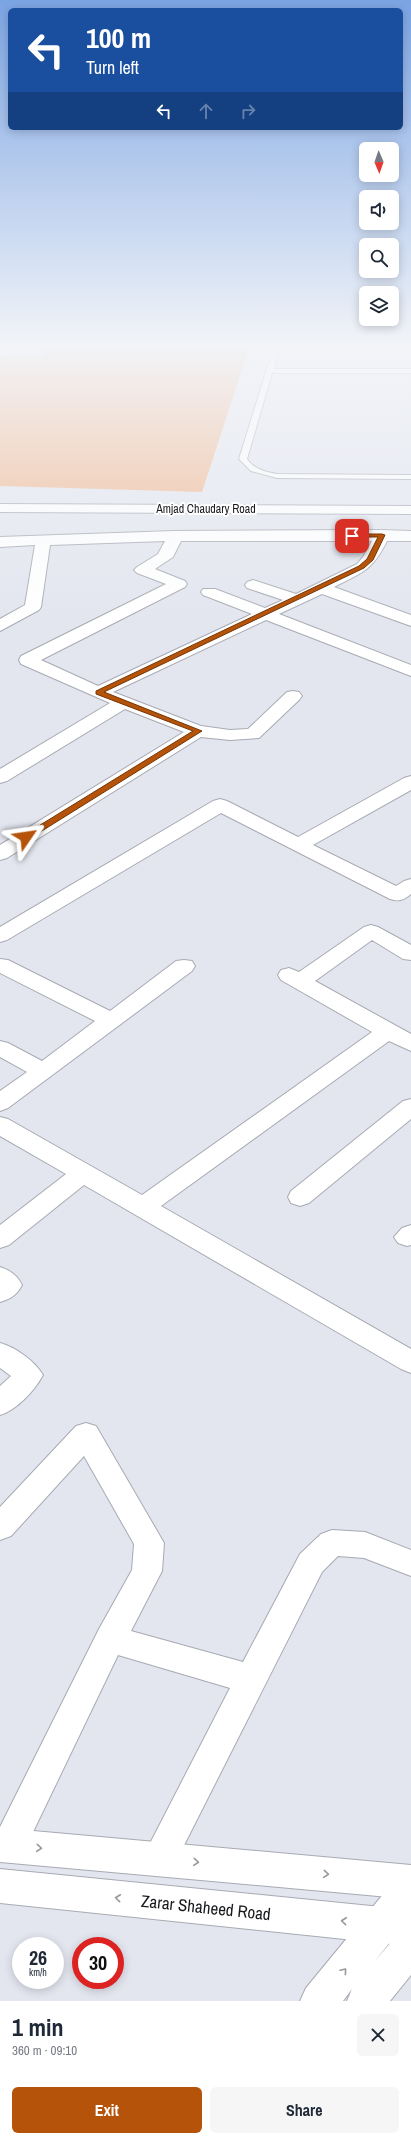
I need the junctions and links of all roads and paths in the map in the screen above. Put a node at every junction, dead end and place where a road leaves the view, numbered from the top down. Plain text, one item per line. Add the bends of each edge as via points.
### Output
1 (249, 439) edge
2 (411, 477) edge
3 (0, 498) edge
4 (411, 501) edge
5 (0, 508) edge
6 (411, 510) edge
7 (382, 535) junction
8 (174, 536) junction
9 (411, 536) edge
10 (43, 541) junction
11 (0, 542) edge
12 (253, 585) dead end
13 (321, 588) junction
14 (208, 592) dead end
15 (298, 599) junction
16 (265, 614) junction
17 (411, 621) edge
18 (0, 626) edge
19 (411, 671) edge
20 (98, 692) junction
21 (293, 696) dead end
22 (123, 702) junction
23 (198, 731) junction
24 (3, 772) edge
25 (411, 782) edge
26 (298, 845) junction
27 (0, 854) edge
28 (411, 885) edge
29 (0, 936) edge
30 (411, 954) edge
31 (0, 965) edge
32 (184, 966) dead end
33 (111, 1020) junction
34 (388, 1031) junction
35 (411, 1044) edge
36 (0, 1048) edge
37 (43, 1071) junction
38 (0, 1103) edge
39 (411, 1107) edge
40 (0, 1125) edge
41 (83, 1173) junction
42 (300, 1197) dead end
43 (143, 1207) junction
44 (0, 1239) edge
45 (0, 1277) edge
46 (0, 1292) edge
47 (0, 1353) edge
48 (411, 1362) edge
49 (0, 1404) edge
50 (0, 1527) edge
51 (411, 1563) edge
52 (110, 1639) junction
53 (251, 1679) junction
54 (5, 1845) edge
55 (159, 1859) junction
56 (411, 1882) edge
57 (0, 1886) edge
58 (411, 1887) edge
59 (397, 1927) edge
60 (411, 1947) edge
61 (319, 2001) edge
62 (366, 2001) edge

1 - 2 lane via 243,460 247,465 266,474
3 - 4 street, Amjad Chaudary Road
5 - 6 street, Amjad Chaudary Road
7 - 8 street
7 - 9 street
7 - 13 street via 370,560 362,567
8 - 10 street
8 - 20 street via 171,551 142,570 180,584 27,660
10 - 11 street
10 - 18 street via 33,607
12 - 15 street
13 - 15 street
13 - 17 street
14 - 16 street
15 - 16 street
16 - 19 street
16 - 20 street
20 - 22 street
21 - 23 street via 253,734 230,735
22 - 23 street
22 - 24 street
23 - 27 street
25 - 26 street
26 - 28 street via 397,895
26 - 29 street via 220,805
30 - 34 street via 371,930 295,978
31 - 33 street
32 - 33 street
33 - 37 street
34 - 35 street
34 - 43 street
36 - 37 street
37 - 38 street
39 - 42 street
40 - 41 street
41 - 43 street
41 - 44 street
43 - 48 street
45 - 46 street via 9,1285
47 - 49 street via 29,1375
50 - 52 street via 86,1434 149,1543 148,1572
51 - 53 street via 365,1545 332,1543 311,1563
52 - 53 street
52 - 54 street
53 - 55 street
54 -> 55 street
55 -> 56 street
59 -> 57 street, Zarar Shaheed Road
58 - 59 street
61 -> 59 street
60 - 62 street

